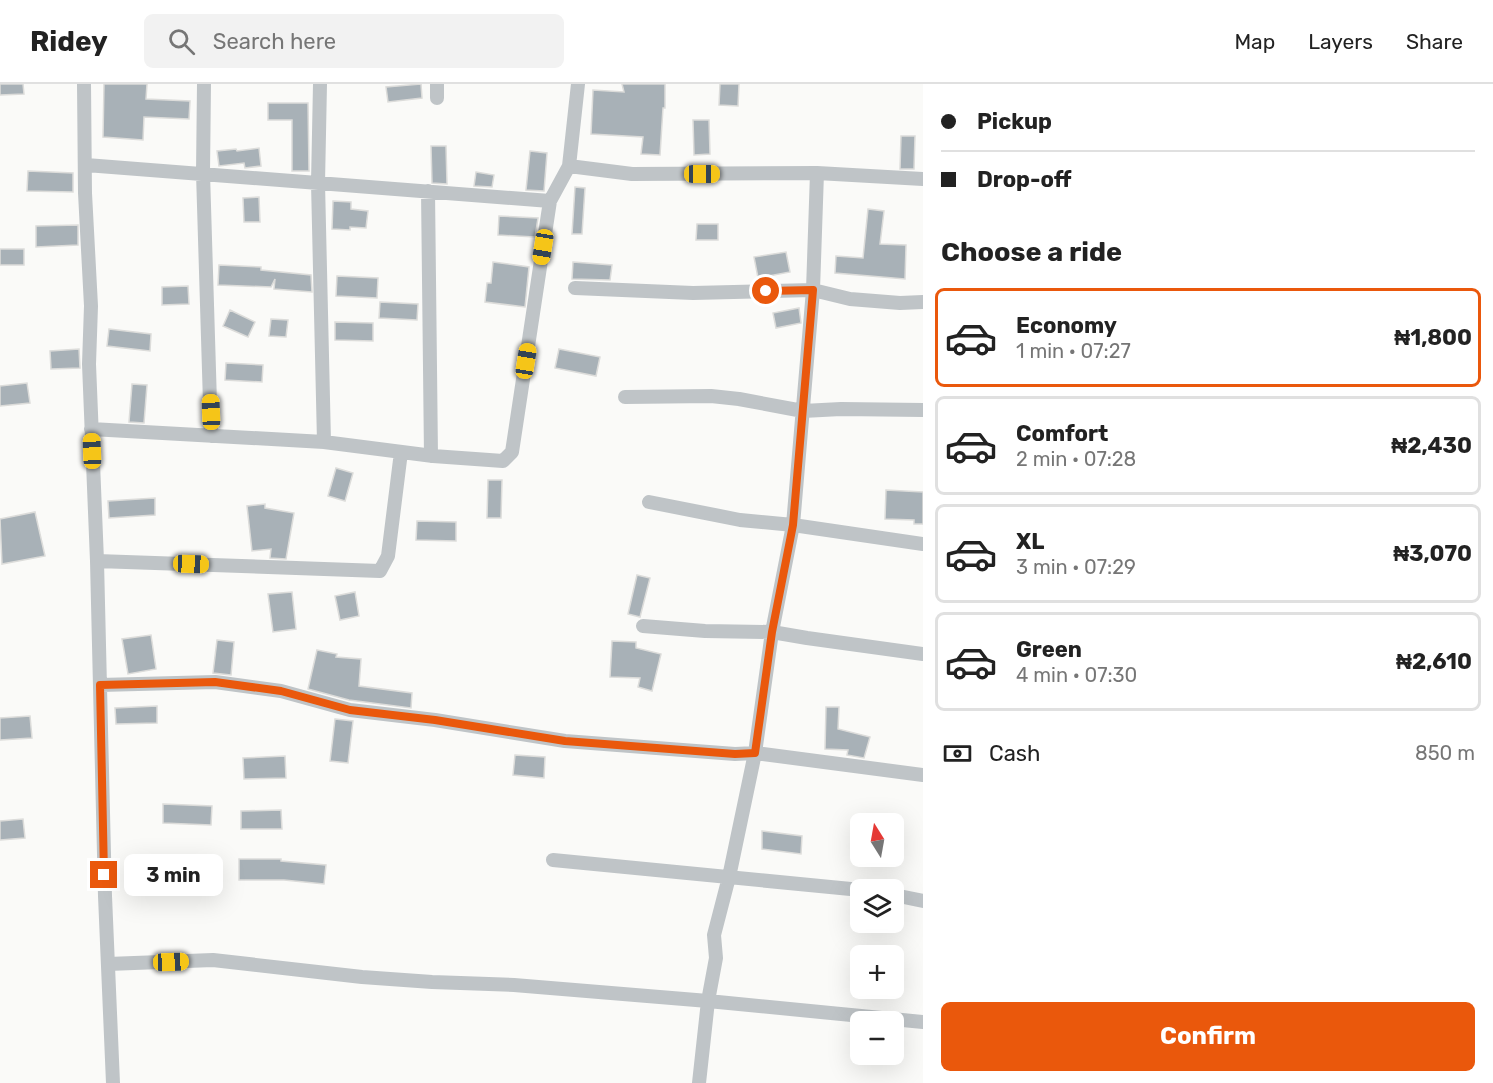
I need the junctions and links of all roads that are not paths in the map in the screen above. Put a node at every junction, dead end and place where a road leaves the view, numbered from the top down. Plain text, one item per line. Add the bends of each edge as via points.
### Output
1 (84, 84) edge
2 (204, 84) edge
3 (320, 84) edge
4 (578, 84) edge
5 (86, 165) junction
6 (569, 166) junction
7 (203, 173) junction
8 (817, 173) junction
9 (923, 179) edge
10 (318, 183) junction
11 (428, 191) junction
12 (550, 201) junction
13 (575, 288) dead end
14 (813, 290) junction
15 (923, 302) edge
16 (625, 397) dead end
17 (923, 410) edge
18 (803, 411) junction
19 (91, 429) junction
20 (212, 436) junction
21 (324, 442) junction
22 (401, 452) junction
23 (431, 456) junction
24 (649, 502) dead end
25 (793, 525) junction
26 (923, 544) edge
27 (97, 561) junction
28 (643, 626) dead end
29 (772, 632) junction
30 (923, 654) edge
31 (100, 685) junction
32 (755, 753) junction
33 (923, 775) edge
34 (553, 860) dead end
35 (729, 877) junction
36 (850, 889) edge
37 (904, 897) edge
38 (923, 901) edge
39 (108, 964) junction
40 (708, 1000) junction
41 (923, 1023) edge
42 (113, 1083) edge
43 (699, 1083) edge

1 - 5 street
2 - 7 street
3 - 10 street
4 - 6 street
5 - 7 street
5 - 19 street via 92,306 88,364
6 - 8 street via 632,174
6 - 12 street
7 - 10 street
7 - 20 street
8 - 9 street
8 - 14 street
10 - 11 street
10 - 21 street
11 - 12 street
11 - 23 street
12 - 23 street via 512,452 502,461
13 - 14 street via 693,292
14 - 15 street via 850,299
14 - 18 street
16 - 18 street via 711,396
17 - 18 street
18 - 25 street
19 - 20 street
19 - 27 street
20 - 21 street
21 - 22 street
22 - 23 street
22 - 27 street via 388,556 380,571
24 - 25 street via 740,520
25 - 26 street
25 - 29 street
27 - 31 street
28 - 29 street
29 - 30 street
29 - 32 street
31 - 32 street via 215,682 281,691 350,710 565,741
31 - 39 street
32 - 33 street
32 - 35 street
34 - 35 street
35 - 36 street
35 - 40 street via 714,935 716,958
37 - 38 street
39 - 40 street via 213,960 374,978
39 - 42 street
40 - 41 street
40 - 43 street

